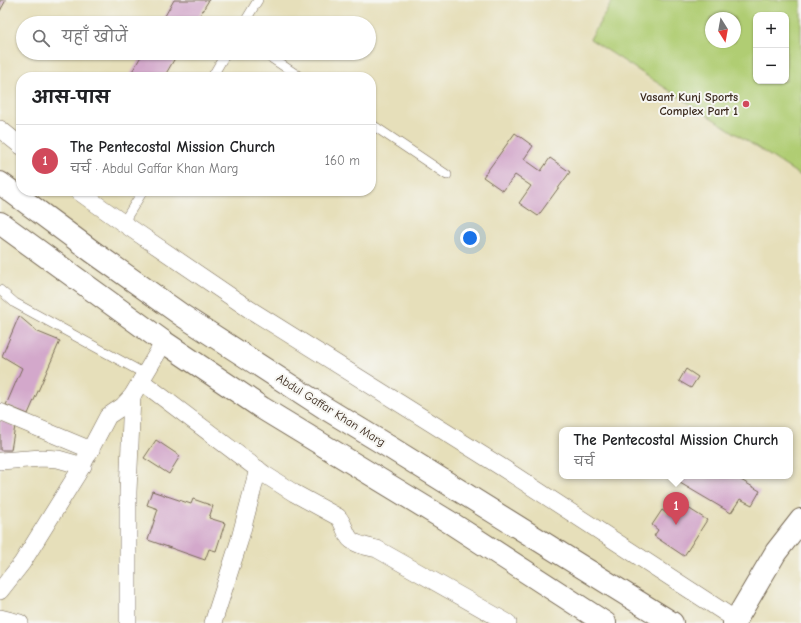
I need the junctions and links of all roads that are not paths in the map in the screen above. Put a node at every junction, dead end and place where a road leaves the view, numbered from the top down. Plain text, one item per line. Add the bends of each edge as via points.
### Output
1 (258, 0) edge
2 (248, 16) edge
3 (222, 60) edge
4 (274, 60) edge
5 (215, 72) edge
6 (292, 72) edge
7 (376, 127) edge
8 (0, 129) edge
9 (16, 142) edge
10 (447, 175) dead end
11 (0, 183) edge
12 (16, 195) edge
13 (18, 196) edge
14 (85, 196) edge
15 (140, 196) edge
16 (0, 223) edge
17 (123, 223) junction
18 (0, 290) edge
19 (164, 342) junction
20 (143, 378) junction
21 (132, 396) junction
22 (0, 412) edge
23 (91, 450) junction
24 (0, 461) edge
25 (82, 466) junction
26 (258, 469) junction
27 (801, 520) edge
28 (0, 591) edge
29 (0, 618) edge
30 (597, 621) edge
31 (735, 622) edge
32 (20, 623) edge
33 (128, 623) edge
34 (213, 623) edge
35 (508, 623) edge
36 (672, 623) edge

1 - 2 lane
3 - 5 lane
4 - 6 lane
7 - 10 lane
8 - 9 street
11 - 12 main road, Abdul Gaffar Khan Marg
13 - 36 main road, Abdul Gaffar Khan Marg via 183,316 325,408
14 - 17 street
15 - 17 lane
16 - 19 main road
17 - 31 street via 250,309 502,468
18 - 20 lane via 15,303
19 - 20 street
19 - 30 main road via 262,408 451,523
20 - 21 street
20 - 26 street
21 - 23 street via 123,406 111,412
21 - 33 street via 128,506
22 - 23 street
23 - 25 street
24 - 25 street via 42,458 58,459
25 - 28 street via 22,563
26 - 34 street via 239,542
26 - 35 street via 294,493 338,517 350,539 356,543 377,549
27 - 31 main road via 776,552
29 - 32 street

